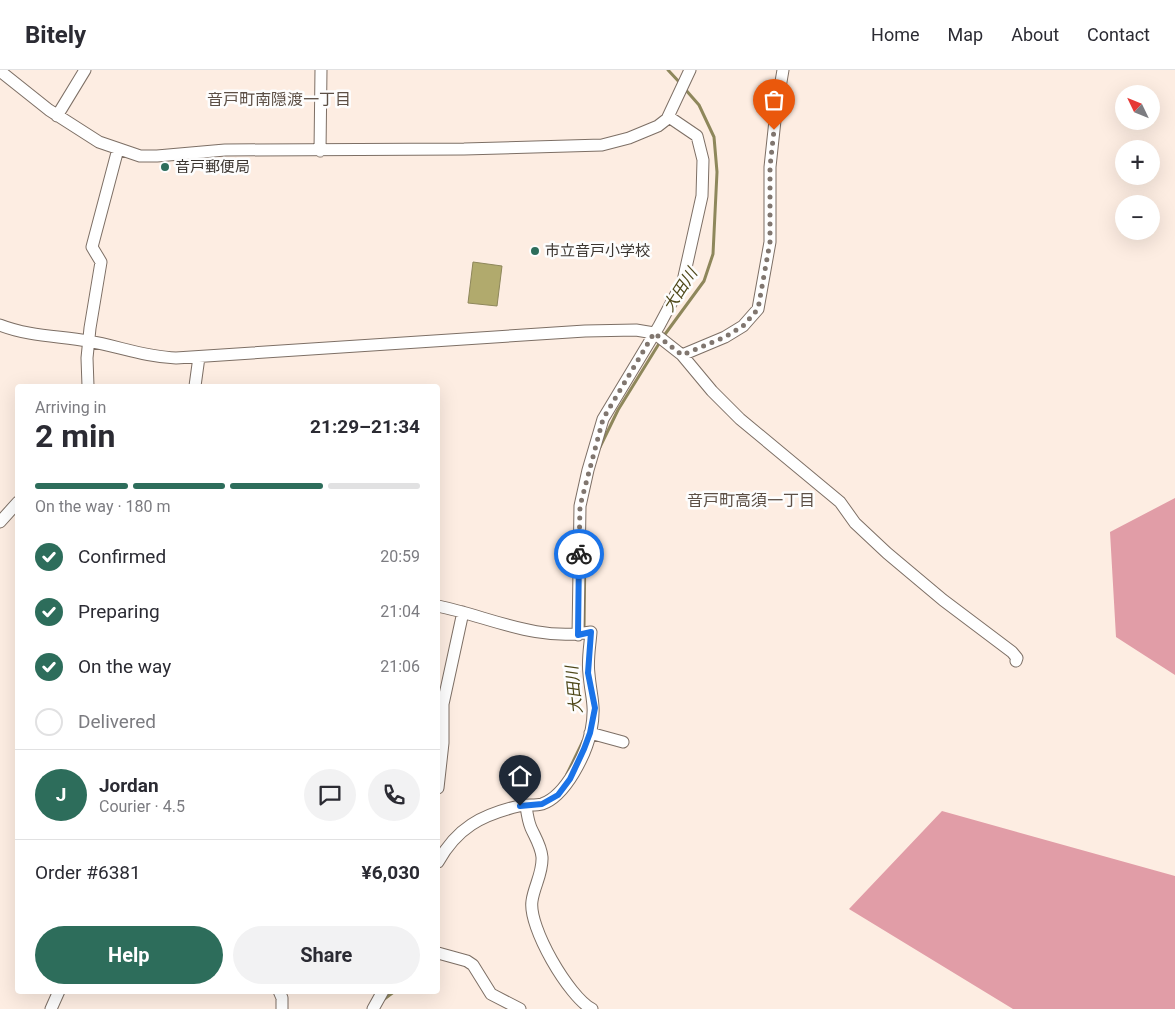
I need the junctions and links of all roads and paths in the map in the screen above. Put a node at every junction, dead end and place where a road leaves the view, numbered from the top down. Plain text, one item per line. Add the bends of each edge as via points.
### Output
1 (85, 70) edge
2 (321, 70) edge
3 (690, 70) edge
4 (783, 70) edge
5 (0, 71) edge
6 (57, 116) junction
7 (669, 117) junction
8 (118, 149) junction
9 (320, 151) junction
10 (0, 325) edge
11 (654, 333) junction
12 (90, 341) junction
13 (682, 355) junction
14 (199, 357) junction
15 (88, 384) edge
16 (195, 384) edge
17 (15, 505) edge
18 (0, 522) edge
19 (440, 606) edge
20 (463, 612) junction
21 (578, 635) junction
22 (1016, 661) dead end
23 (590, 733) junction
24 (623, 742) dead end
25 (440, 770) edge
26 (526, 806) junction
27 (440, 859) edge
28 (440, 954) edge
29 (58, 994) edge
30 (281, 994) edge
31 (381, 994) edge
32 (51, 1009) edge
33 (282, 1009) edge
34 (373, 1009) edge
35 (520, 1009) edge
36 (592, 1009) edge

1 - 6 street
2 - 9 street
3 - 7 street
4 - 13 street via 770,167 770,242 758,309 743,326 725,337
5 - 6 street
6 - 8 street via 99,142
7 - 9 street via 658,126 602,145
7 - 11 street via 697,136 704,178 683,281
8 - 9 street via 140,156 225,150
8 - 12 street via 92,247 101,262
10 - 12 street via 16,331
11 - 13 street
11 - 14 street via 585,331
11 - 21 street via 603,419 588,470 580,506
12 - 14 street via 156,357
12 - 15 street
13 - 22 street via 740,419 840,502 855,523 943,600 1012,652
14 - 16 street
17 - 18 street
19 - 20 street
20 - 21 street via 536,632
20 - 25 street via 443,704
21 - 23 street via 591,632 588,673 595,708
23 - 24 street
23 - 26 street via 570,779 558,795 542,804
26 - 27 street via 491,815 464,829 454,837
26 - 36 street via 542,856 540,878 532,901 540,936 561,978 578,999
28 - 35 street via 473,965 491,994
29 - 32 street
30 - 33 street
31 - 34 street

